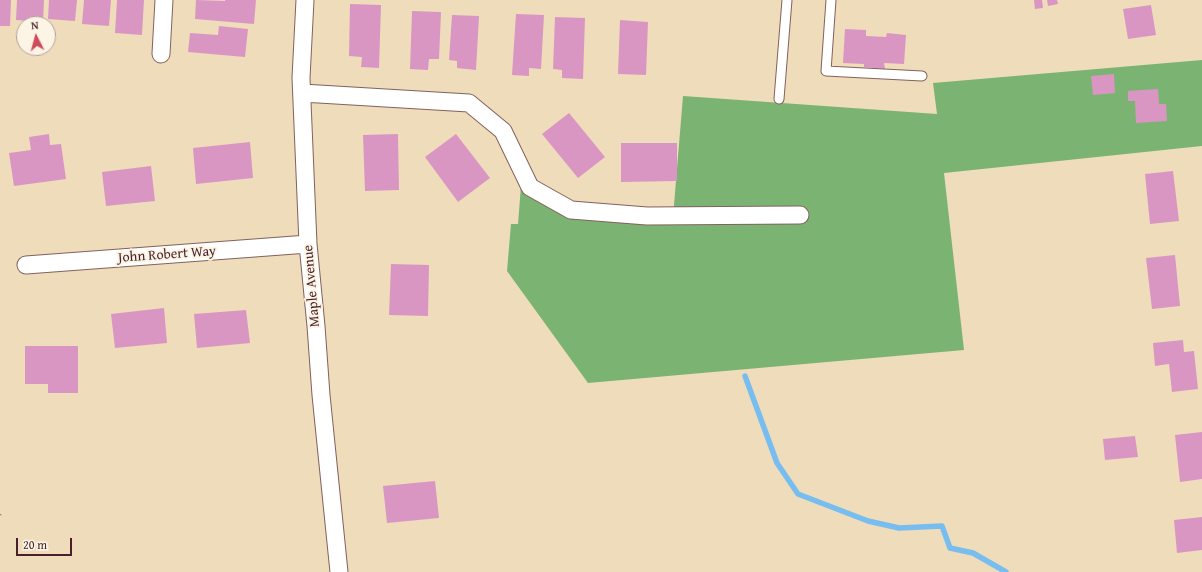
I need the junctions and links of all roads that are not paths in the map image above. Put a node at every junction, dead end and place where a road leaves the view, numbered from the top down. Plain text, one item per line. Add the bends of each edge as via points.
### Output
1 (164, 0) edge
2 (305, 0) edge
3 (787, 0) edge
4 (831, 0) edge
5 (160, 54) dead end
6 (922, 76) dead end
7 (302, 93) junction
8 (779, 99) dead end
9 (800, 215) dead end
10 (308, 244) junction
11 (26, 266) dead end
12 (339, 572) edge

1 - 5 street
2 - 7 street, Maple Avenue
3 - 8 lane
4 - 6 lane via 826,71
7 - 9 street via 469,103 503,131 530,187 571,210 647,216
7 - 10 street, Maple Avenue
10 - 11 street, John Robert Way
10 - 12 street, Maple Avenue

